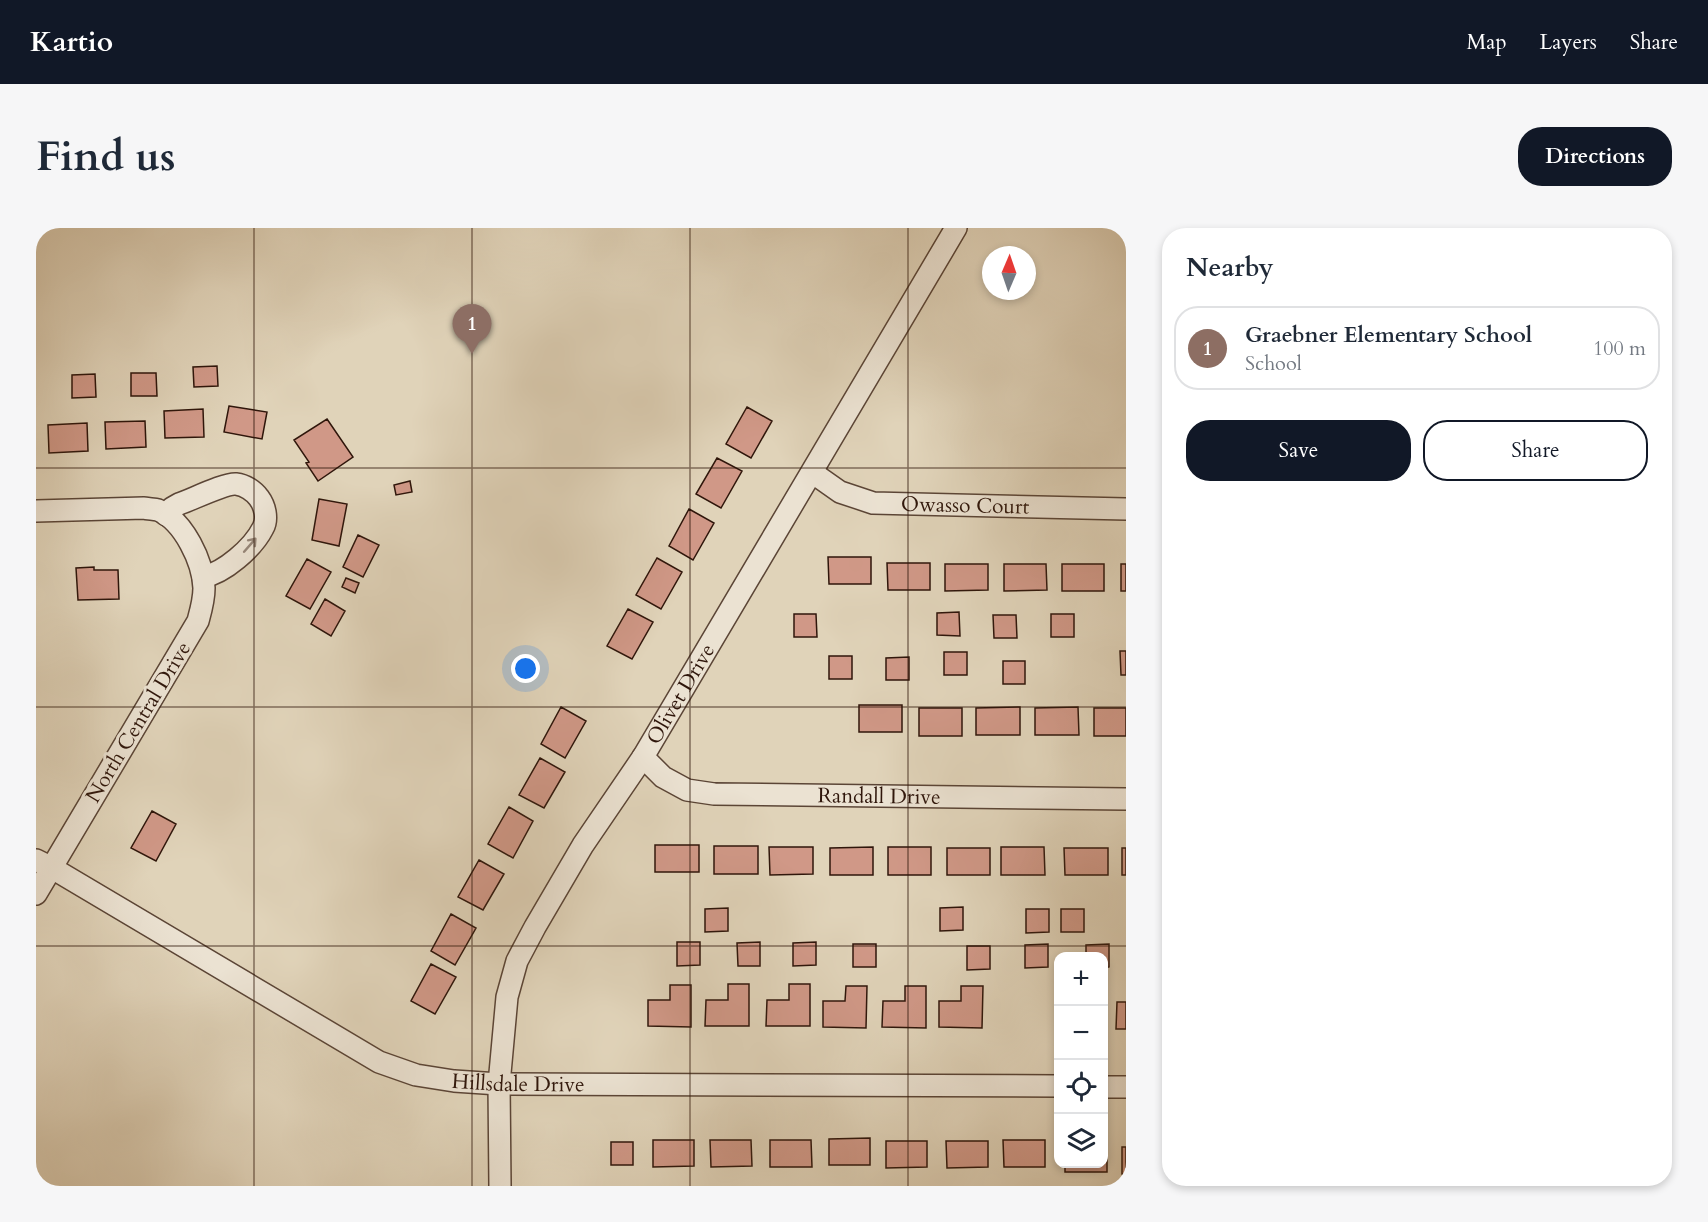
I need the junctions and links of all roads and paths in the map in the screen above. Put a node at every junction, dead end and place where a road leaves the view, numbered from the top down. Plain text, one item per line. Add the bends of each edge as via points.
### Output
1 (956, 228) edge
2 (813, 473) junction
3 (1126, 509) edge
4 (36, 511) edge
5 (166, 515) junction
6 (203, 577) junction
7 (643, 758) junction
8 (1126, 799) edge
9 (44, 864) edge
10 (36, 894) edge
11 (499, 1084) junction
12 (1054, 1086) edge
13 (1108, 1086) edge
14 (1126, 1087) edge
15 (500, 1186) edge

1 - 2 street, Olivet Drive
2 - 3 street, Owasso Court via 840,492 873,503
2 - 7 street, Olivet Drive
4 - 5 street via 144,508
5 - 6 street, North Central Drive via 189,542
6 -> 5 street via 220,572 253,542 266,516 262,503 246,487 226,485 179,504
6 - 9 street, North Central Drive via 198,621
7 - 8 street, Randall Drive via 663,777 687,790 714,794
7 - 11 street, Olivet Drive via 583,845 517,961 507,997
9 - 10 street, North Central Drive
9 - 11 street, Hillsdale Drive via 378,1062 416,1075
11 - 12 street, Hillsdale Drive
11 - 15 street, Olivet Drive
13 - 14 street

